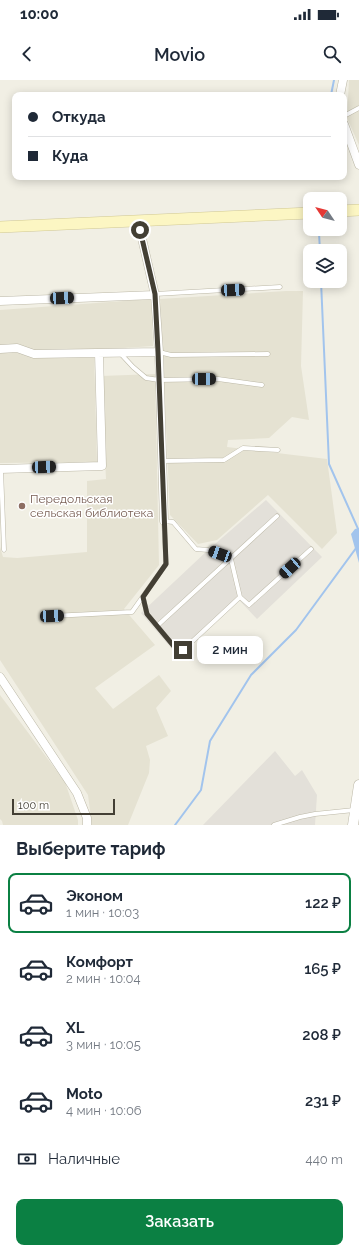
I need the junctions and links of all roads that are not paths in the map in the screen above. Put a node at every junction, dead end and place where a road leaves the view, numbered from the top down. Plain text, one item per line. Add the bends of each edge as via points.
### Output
1 (343, 80) edge
2 (341, 92) edge
3 (359, 108) edge
4 (347, 114) edge
5 (347, 132) edge
6 (359, 165) edge
7 (359, 210) edge
8 (347, 211) edge
9 (303, 213) edge
10 (138, 221) junction
11 (0, 227) edge
12 (280, 287) dead end
13 (155, 294) junction
14 (0, 301) edge
15 (0, 349) edge
16 (120, 352) junction
17 (158, 352) junction
18 (98, 353) junction
19 (268, 354) dead end
20 (159, 380) junction
21 (262, 385) dead end
22 (278, 450) dead end
23 (162, 461) junction
24 (1, 469) edge
25 (277, 516) dead end
26 (164, 521) junction
27 (311, 549) dead end
28 (4, 550) dead end
29 (231, 559) junction
30 (143, 597) junction
31 (240, 597) junction
32 (52, 616) dead end
33 (157, 626) junction
34 (0, 677) edge
35 (359, 785) edge
36 (355, 810) junction
37 (87, 825) edge
38 (274, 825) edge
39 (353, 825) edge

1 - 2 street
3 - 4 lane
5 - 6 street
7 - 8 main road
9 - 10 main road
10 - 11 main road
10 - 13 street
12 - 13 lane
13 - 14 street
13 - 17 street
15 - 18 street via 17,348 34,354
16 - 17 street
16 - 18 street
16 - 20 lane via 146,378
17 - 19 lane via 171,355
17 - 20 street
18 - 24 street via 102,466
20 - 21 lane via 218,379
20 - 23 street
22 - 23 lane via 243,448 224,460
23 - 26 street
24 - 28 lane
25 - 29 lane
26 - 29 lane via 173,522 196,549 208,550
26 - 30 lane via 166,564
27 - 31 lane via 249,605
29 - 31 lane
29 - 33 lane
30 - 32 lane via 132,612
30 - 33 lane via 147,614
31 - 33 lane via 183,650 177,650
34 - 37 street via 77,793 87,818
35 - 36 street
36 - 38 lane via 307,816
36 - 39 street

